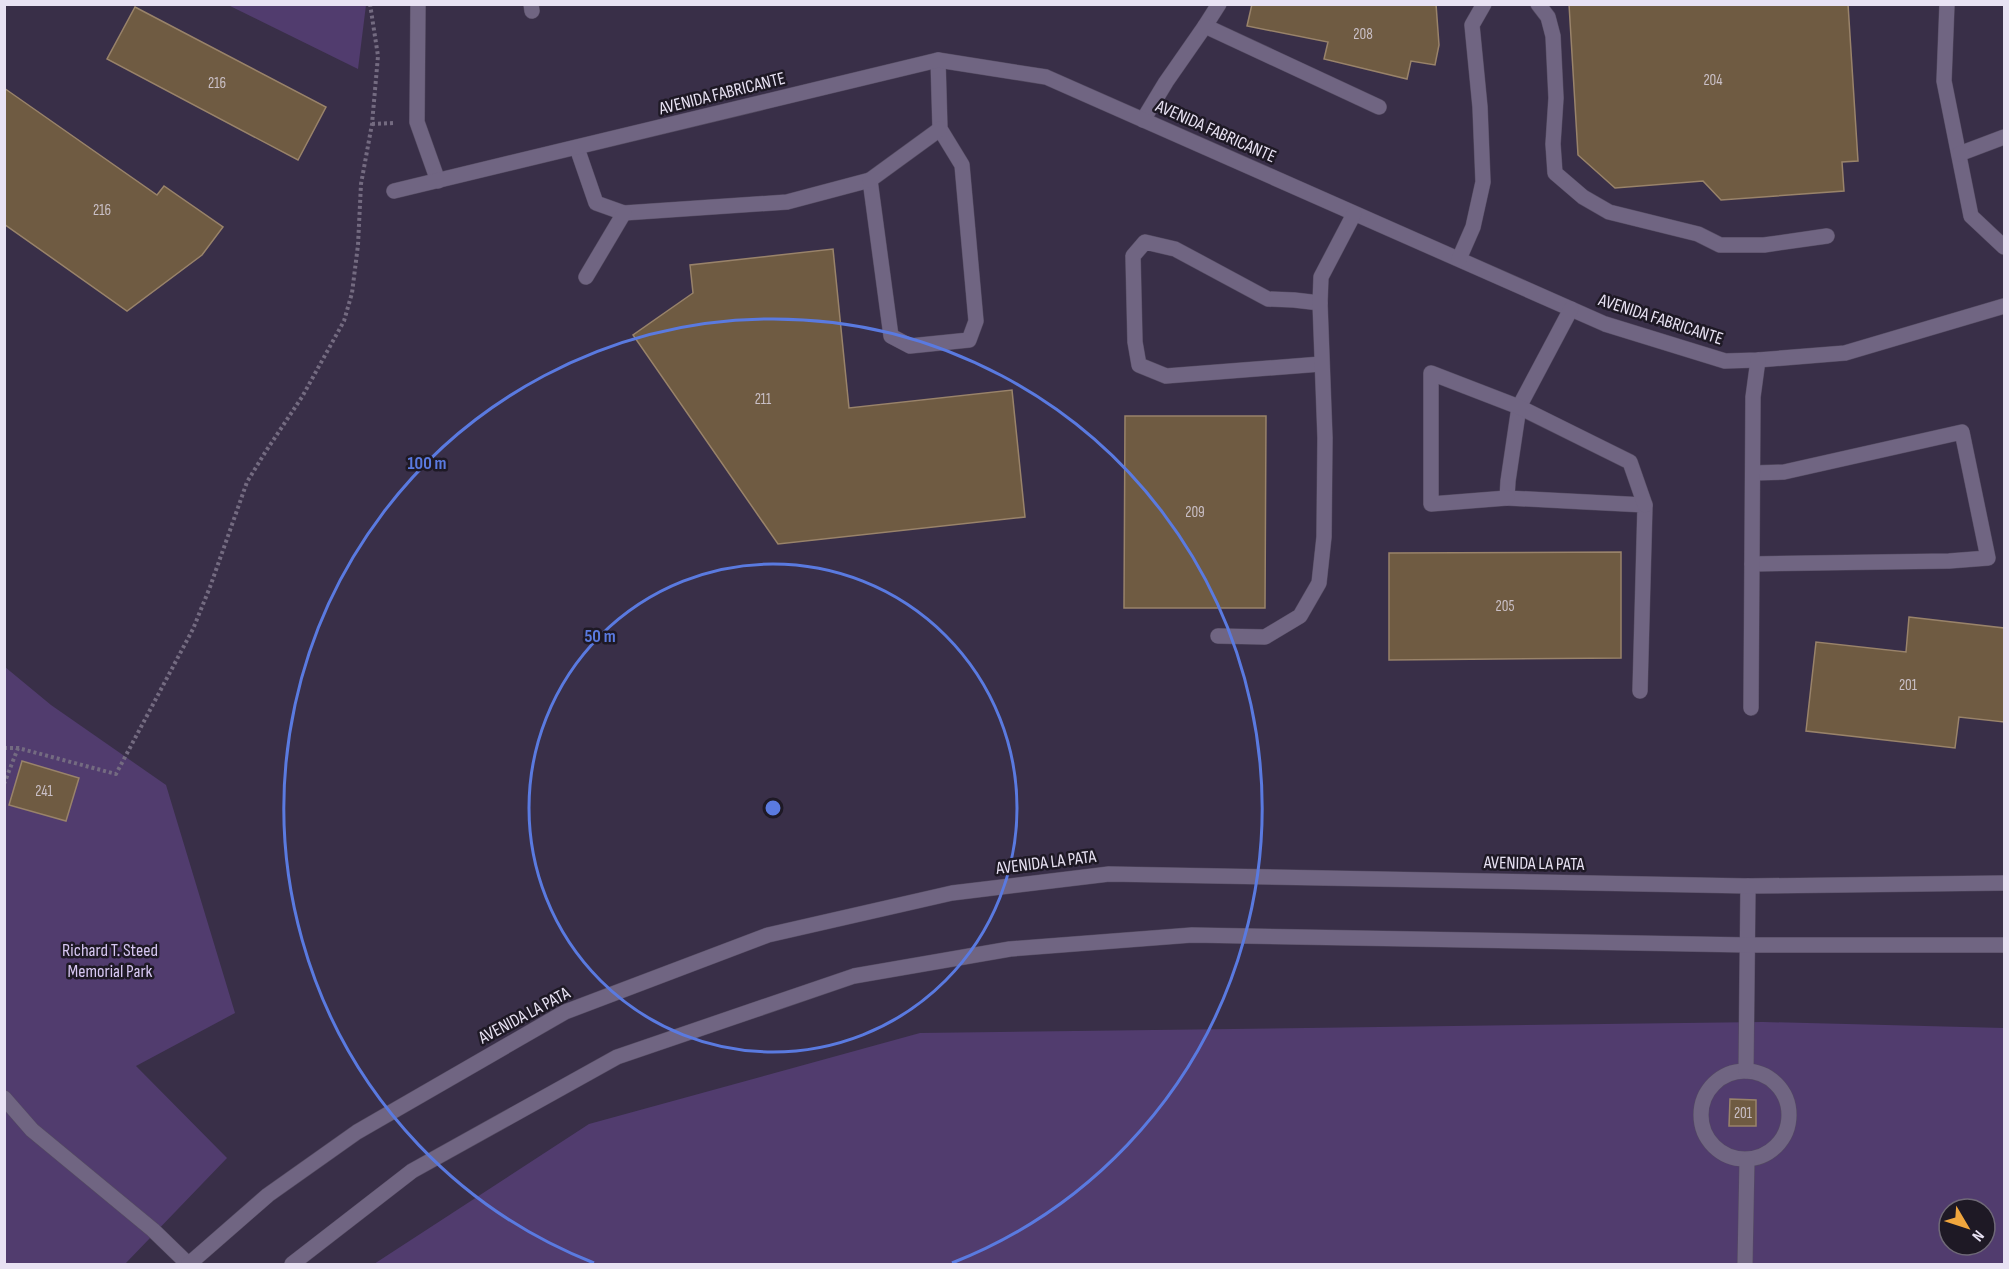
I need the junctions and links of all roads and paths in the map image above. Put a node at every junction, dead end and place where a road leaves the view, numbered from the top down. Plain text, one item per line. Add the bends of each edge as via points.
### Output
1 (370, 4) edge
2 (418, 4) edge
3 (1219, 4) edge
4 (1484, 4) edge
5 (1539, 4) edge
6 (1947, 4) edge
7 (1205, 26) junction
8 (939, 60) junction
9 (1378, 107) dead end
10 (1143, 120) junction
11 (940, 129) junction
12 (2004, 137) edge
13 (577, 148) junction
14 (1959, 154) junction
15 (438, 180) junction
16 (870, 180) junction
17 (394, 191) dead end
18 (624, 213) junction
19 (1354, 214) junction
20 (1827, 236) dead end
21 (2004, 247) edge
22 (1459, 259) junction
23 (586, 277) dead end
24 (1320, 303) junction
25 (2004, 306) edge
26 (1571, 309) junction
27 (1758, 360) junction
28 (1321, 364) junction
29 (1519, 407) junction
30 (1753, 473) junction
31 (1507, 498) junction
32 (1644, 505) junction
33 (1752, 564) junction
34 (1218, 636) dead end
35 (1640, 691) dead end
36 (1751, 708) dead end
37 (4, 748) edge
38 (18, 748) junction
39 (4, 784) edge
40 (2004, 883) edge
41 (1748, 886) junction
42 (1748, 945) junction
43 (2004, 945) edge
44 (1746, 1071) junction
45 (4, 1098) edge
46 (1747, 1160) junction
47 (189, 1264) edge
48 (292, 1264) edge
49 (1745, 1264) edge

1 - 38 path via 378,56 352,293 344,321 302,397 247,482 193,629 116,774
2 - 15 main road via 417,122
3 - 7 main road
4 - 22 main road via 1472,25 1483,182 1473,227
5 - 20 main road via 1548,17 1553,36 1555,173 1583,197 1609,212 1698,234 1720,245 1764,245
6 - 14 main road via 1944,81
7 - 9 main road
7 - 10 main road
8 - 10 main road, AVENIDA FABRICANTE via 1046,77
8 - 11 main road
8 - 13 main road, AVENIDA FABRICANTE
10 - 19 main road, AVENIDA FABRICANTE
11 - 16 main road
11 - 16 main road via 962,165 976,321 969,340 910,346 891,336
12 - 14 main road
13 - 15 main road, AVENIDA FABRICANTE
13 - 18 main road via 596,203
14 - 21 main road via 1971,216
15 - 17 main road, AVENIDA FABRICANTE
16 - 18 main road via 787,202
18 - 23 main road
19 - 22 main road, AVENIDA FABRICANTE
19 - 24 main road via 1321,277
22 - 26 main road, AVENIDA FABRICANTE
24 - 28 main road
24 - 28 main road via 1268,299 1175,249 1145,242 1133,256 1134,342 1139,365 1166,376
25 - 27 main road, AVENIDA FABRICANTE via 1845,353
26 - 27 main road, AVENIDA FABRICANTE via 1605,324 1725,361
26 - 29 main road
27 - 30 main road via 1753,397
28 - 34 main road via 1325,438 1324,537 1319,583 1300,616 1265,637
29 - 31 main road
29 - 31 main road via 1431,373 1431,504
29 - 32 main road via 1630,462
30 - 33 main road
30 - 33 main road via 1784,472 1962,432 1988,558
31 - 32 main road
32 - 35 main road
33 - 36 main road
37 - 38 path
38 - 39 path
40 - 41 main road, AVENIDA LA PATA
41 - 42 main road
41 - 47 main road, AVENIDA LA PATA via 1109,874 952,893 768,935 565,1012 357,1132 268,1195
42 - 43 main road
42 - 44 main road
42 - 48 main road via 1192,935 1010,949 854,976 617,1057 412,1171
44 - 46 main road via 1756,1071 1779,1086 1790,1112 1783,1139 1761,1157
44 - 46 main road via 1727,1074 1714,1083 1701,1110 1708,1140 1732,1158
45 - 47 main road via 32,1130
46 - 49 main road

